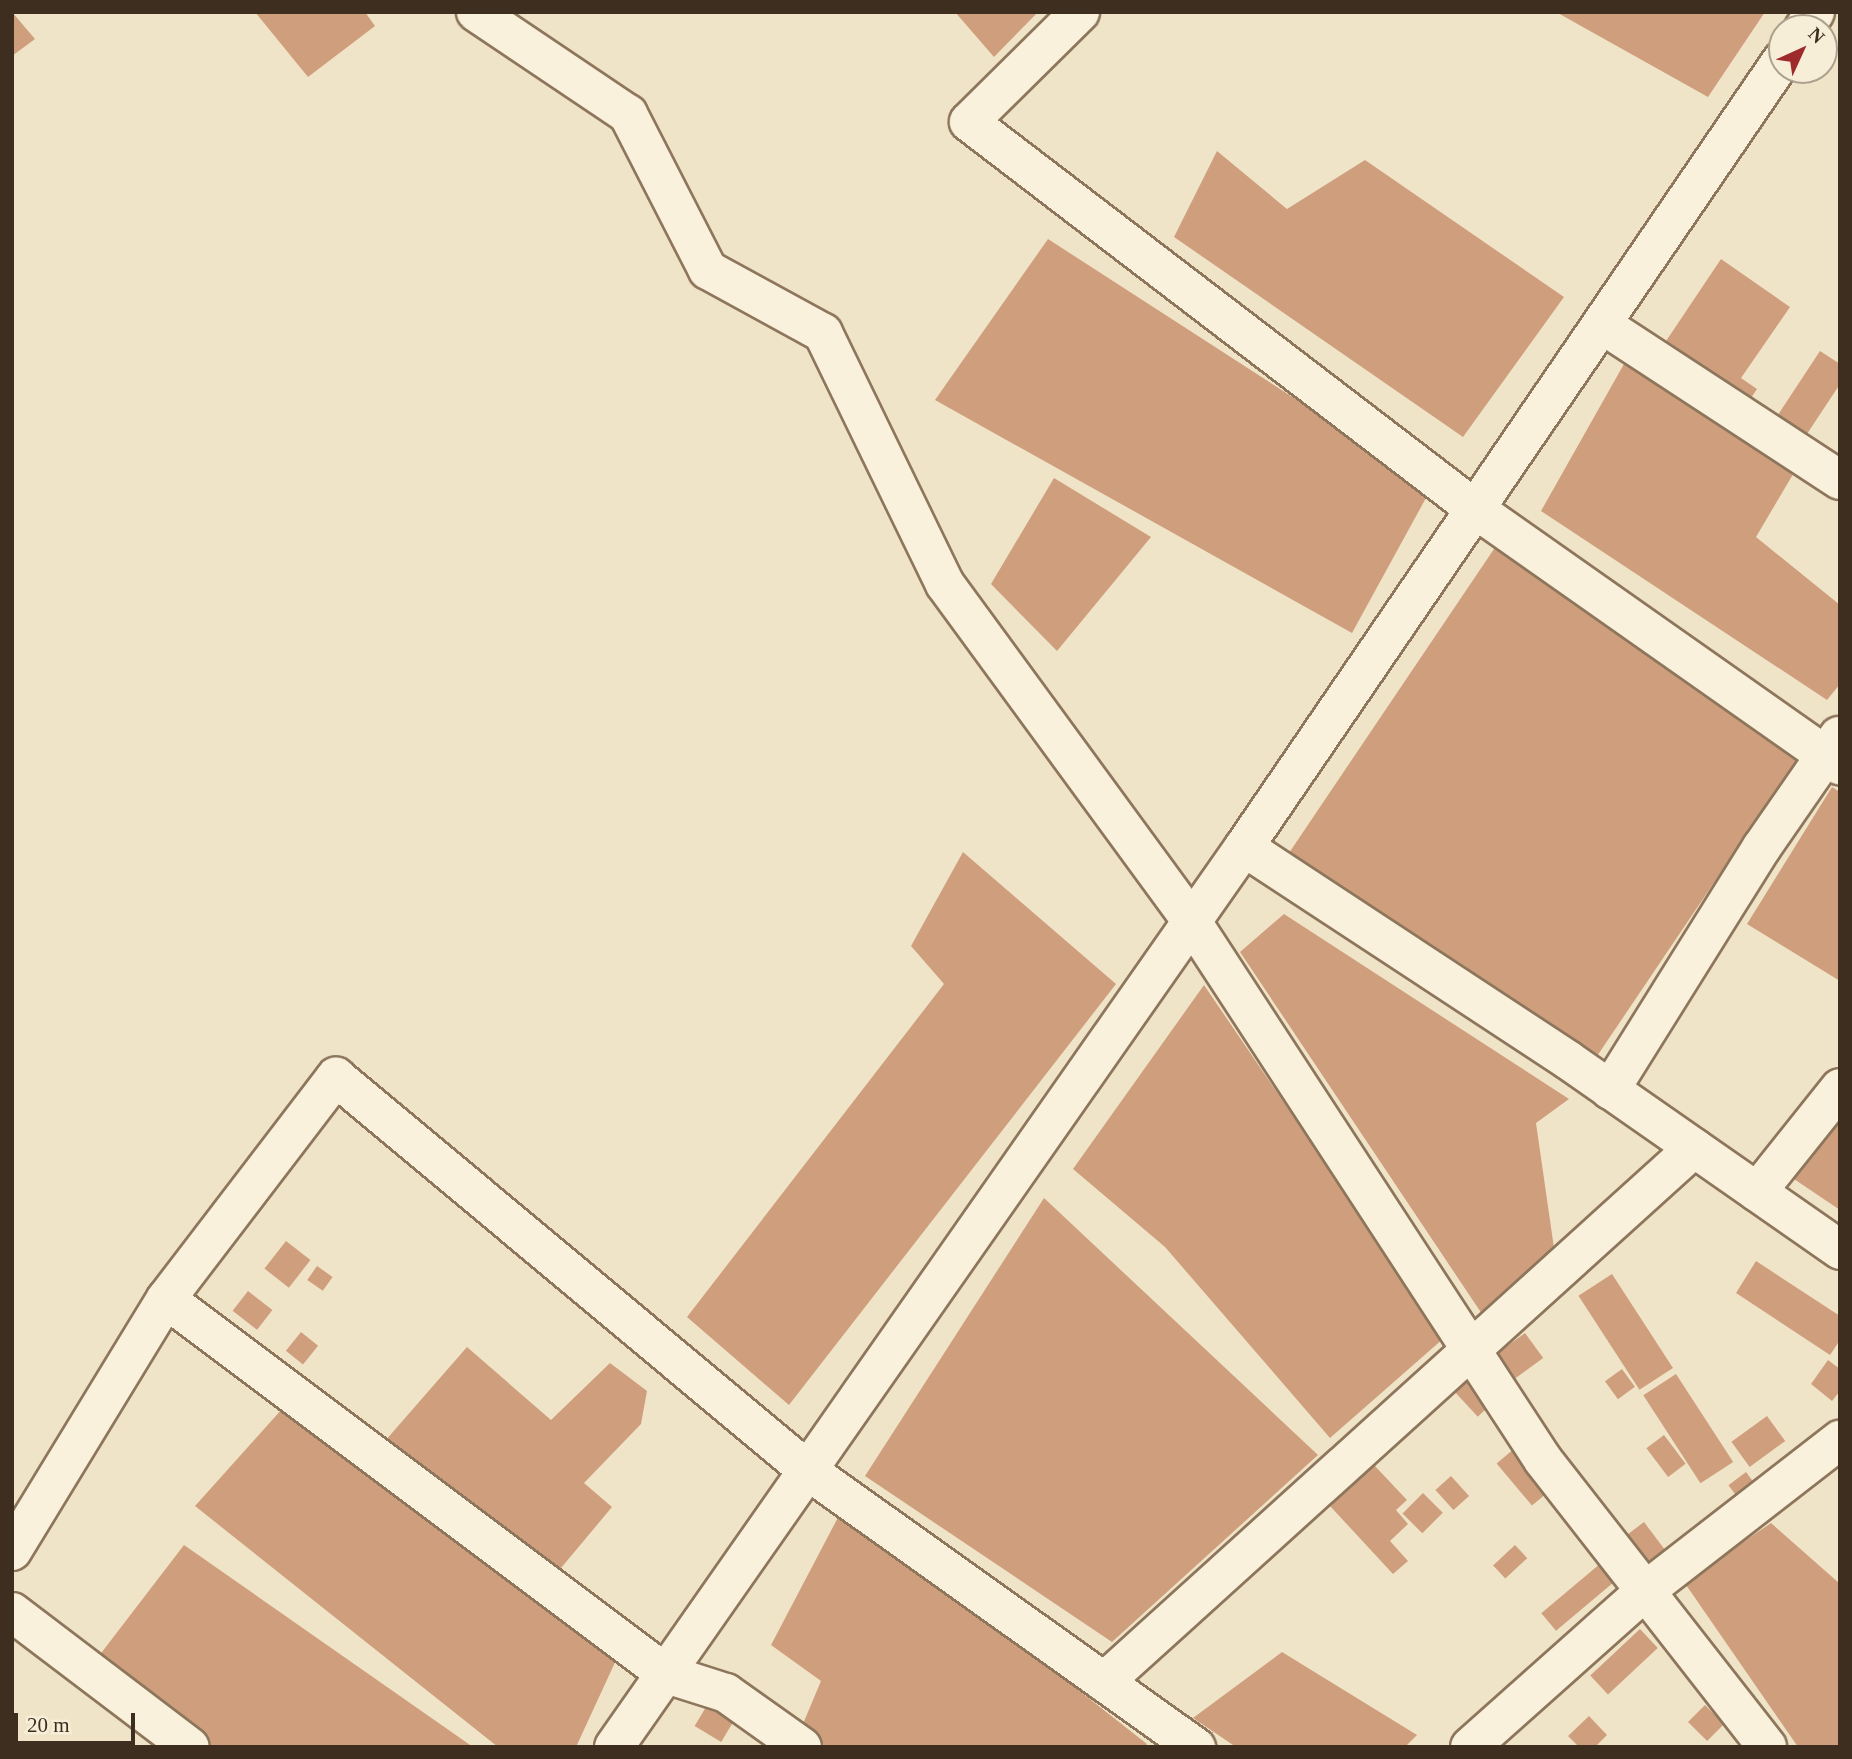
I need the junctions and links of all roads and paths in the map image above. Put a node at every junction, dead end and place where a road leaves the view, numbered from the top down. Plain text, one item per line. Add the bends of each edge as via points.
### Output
1 (476, 12) edge
2 (1080, 12) edge
3 (1768, 81) edge
4 (1603, 325) junction
5 (1840, 480) edge
6 (1475, 509) junction
7 (1835, 752) edge
8 (1244, 847) junction
9 (1192, 922) junction
10 (1840, 1088) edge
11 (1610, 1090) junction
12 (1694, 1148) junction
13 (1757, 1192) junction
14 (1840, 1250) edge
15 (166, 1299) junction
16 (1471, 1350) junction
17 (1840, 1440) edge
18 (807, 1471) junction
19 (12, 1551) edge
20 (1645, 1591) junction
21 (12, 1612) edge
22 (666, 1674) junction
23 (1104, 1682) junction
24 (190, 1747) edge
25 (614, 1747) edge
26 (802, 1747) edge
27 (1196, 1747) edge
28 (1470, 1747) edge
29 (1767, 1747) edge

1 - 9 street via 628,114 708,270 823,333 945,584
2 - 6 street via 969,122
3 - 4 street
4 - 5 street
4 - 6 street
6 - 7 street
6 - 8 street
7 - 11 street via 1762,847
8 - 9 street
8 - 11 street
9 - 16 street
9 - 18 street
10 - 13 street
11 - 12 street
12 - 13 street
12 - 16 street
13 - 14 street
15 - 18 street via 336,1077
15 - 19 street
15 - 22 street
16 - 20 street via 1543,1460
16 - 23 street
17 - 20 street
18 - 22 street
18 - 23 street
20 - 28 street
20 - 29 street
21 - 24 street
22 - 25 street
22 - 26 street via 726,1693
23 - 27 street

